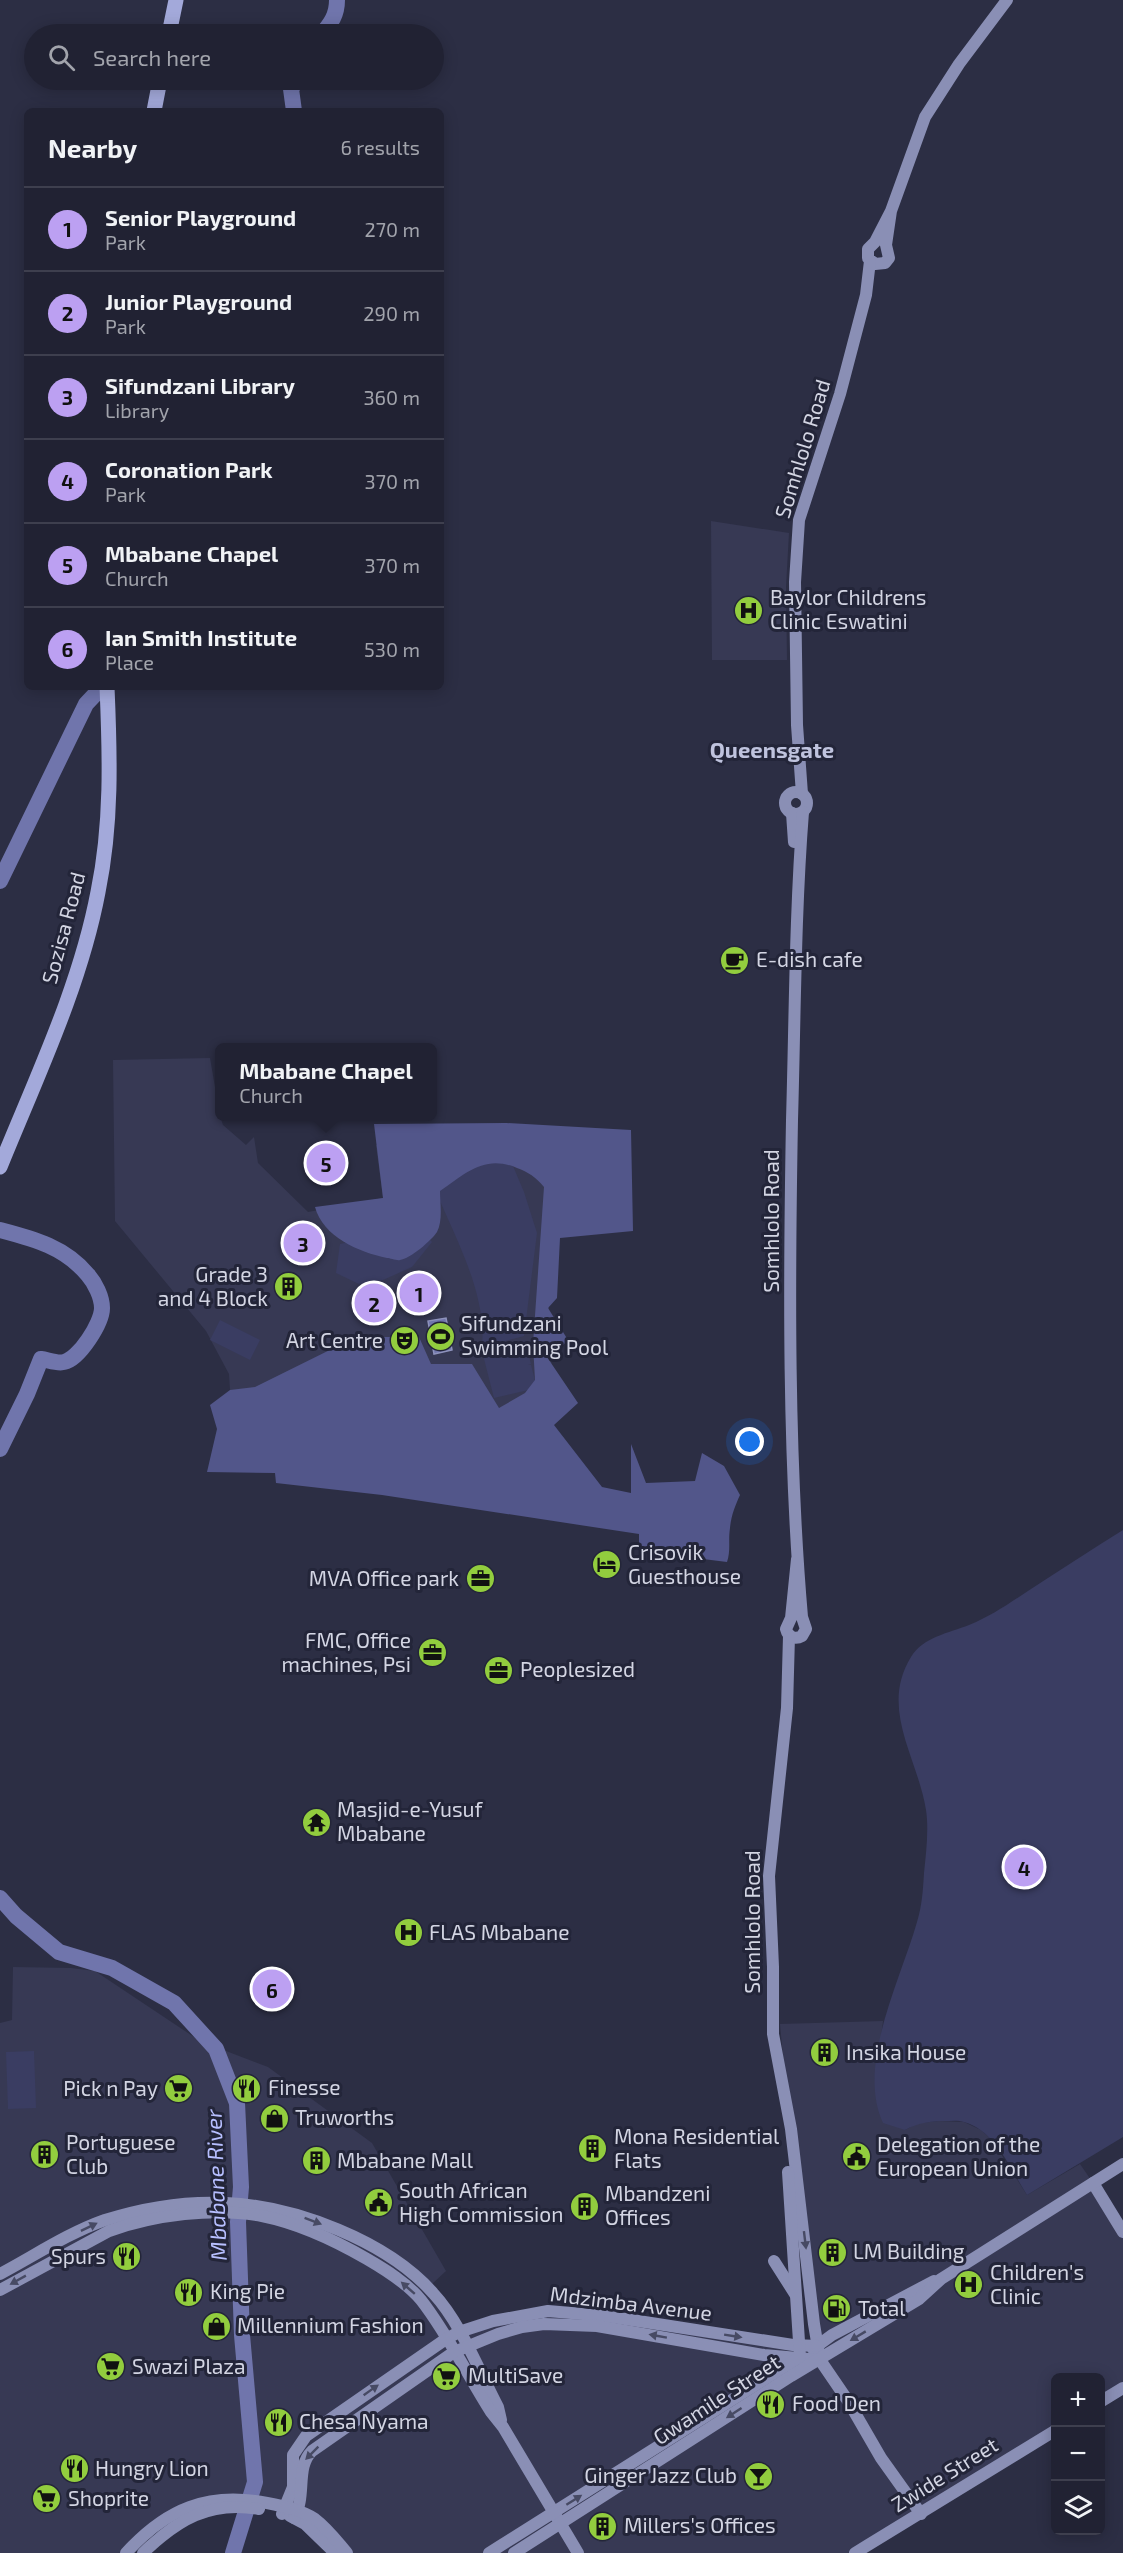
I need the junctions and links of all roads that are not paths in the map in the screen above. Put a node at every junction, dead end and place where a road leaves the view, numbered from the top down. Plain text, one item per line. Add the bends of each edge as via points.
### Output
1 (176, 0) edge
2 (1006, 0) edge
3 (172, 24) edge
4 (158, 90) edge
5 (155, 108) edge
6 (880, 244) junction
7 (876, 262) junction
8 (108, 690) edge
9 (797, 793) junction
10 (797, 813) junction
11 (0, 1167) edge
12 (796, 1618) junction
13 (794, 1637) junction
14 (787, 2120) junction
15 (1123, 2164) edge
16 (1093, 2183) junction
17 (228, 2208) junction
18 (259, 2211) junction
19 (1123, 2232) edge
20 (774, 2261) dead end
21 (0, 2274) edge
22 (941, 2279) junction
23 (0, 2290) edge
24 (811, 2302) junction
25 (797, 2304) junction
26 (459, 2332) junction
27 (446, 2339) junction
28 (466, 2346) junction
29 (818, 2346) junction
30 (800, 2351) junction
31 (454, 2352) junction
32 (820, 2360) junction
33 (787, 2361) junction
34 (1123, 2388) edge
35 (1105, 2399) edge
36 (503, 2427) junction
37 (1051, 2433) edge
38 (234, 2502) junction
39 (554, 2512) junction
40 (290, 2513) junction
41 (921, 2514) junction
42 (561, 2524) junction
43 (126, 2553) edge
44 (143, 2553) edge
45 (335, 2553) edge
46 (347, 2553) edge
47 (489, 2553) edge
48 (514, 2553) edge
49 (578, 2553) edge
50 (855, 2553) edge

1 - 3 main road
2 - 6 main road, Somhlolo Road via 926,117
4 - 5 main road
6 - 7 main road, Somhlolo Road via 889,258
6 - 7 main road, Somhlolo Road via 868,249 867,255
7 - 9 main road, Somhlolo Road via 840,394 799,520 795,582
8 - 11 main road, Sozisa Road via 109,821 98,892 77,974
9 - 10 main road, Somhlolo Road via 807,803
9 - 10 main road, Somhlolo Road via 787,797 785,803 787,810
10 - 12 main road, Somhlolo Road via 790,1217
12 - 13 main road, Somhlolo Road via 786,1627
12 - 13 main road, Somhlolo Road via 806,1624 806,1630
13 - 14 main road, Somhlolo Road via 769,1876 773,2034
14 -> 24 main road, Somhlolo Road
14 - 25 main road, Somhlolo Road
15 - 16 main road, Gwamile Street
16 - 19 main road
16 - 22 main road, Gwamile Street
17 - 18 main road
21 -> 17 main road via 106,2220 152,2208
17 -> 23 main road via 128,2224 92,2239
18 -> 26 main road via 304,2218 367,2244 418,2277
27 -> 18 main road via 421,2301 387,2272 351,2250
20 - 25 main road
22 - 29 main road, Gwamile Street via 918,2288
22 -> 32 main road, Gwamile Street via 918,2299
24 - 25 main road
24 - 29 main road, Somhlolo Road
25 - 30 main road, Somhlolo Road
26 - 27 main road, Mdzimba Avenue
26 - 28 main road
26 -> 30 main road, Mdzimba Avenue via 493,2320 548,2311 606,2316
27 - 31 main road
40 -> 27 main road, Mdzimba Avenue via 293,2455 306,2436
28 - 31 main road, Mdzimba Avenue
33 -> 28 main road, Mdzimba Avenue via 597,2326 544,2324
28 - 36 main road via 498,2408
29 - 30 main road, Mdzimba Avenue
29 - 32 main road, Somhlolo Road
30 - 32 main road, Mdzimba Avenue
30 - 33 main road, Gwamile Street
31 - 36 main road
31 -> 40 main road, Mdzimba Avenue via 307,2456 303,2463 302,2499
32 - 41 main road
32 -> 42 main road, Gwamile Street
39 -> 33 main road, Gwamile Street
34 - 35 main road
36 - 39 main road
37 - 41 main road, Zwide Street
38 - 40 main road
38 - 43 main road via 203,2502 180,2511 148,2531
38 - 44 main road via 186,2518
39 - 42 main road
39 - 47 main road, Gwamile Street
40 - 45 main road
40 - 46 main road via 314,2519
41 - 50 main road, Zwide Street
42 - 48 main road, Gwamile Street
42 - 49 main road

